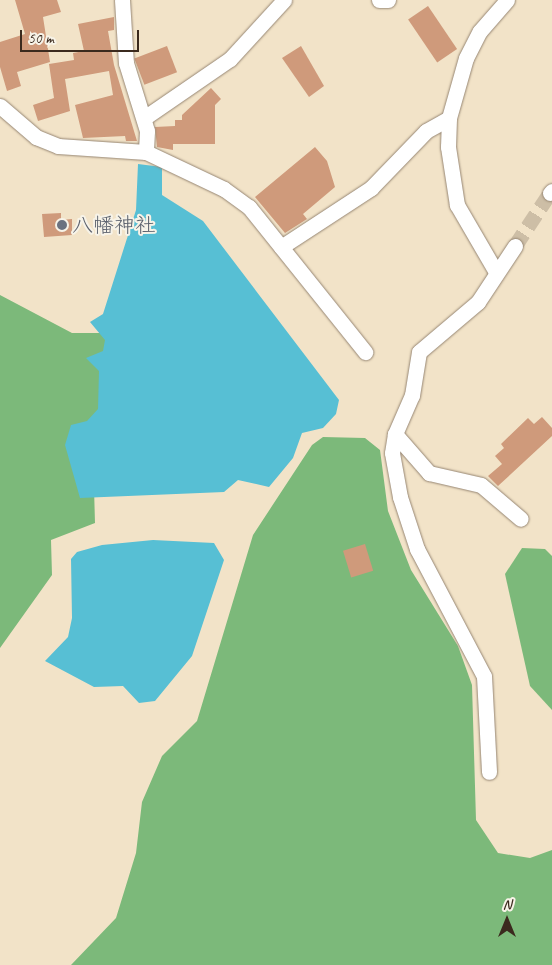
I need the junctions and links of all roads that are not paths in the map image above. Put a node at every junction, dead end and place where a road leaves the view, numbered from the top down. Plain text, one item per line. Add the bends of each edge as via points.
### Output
1 (122, 0) edge
2 (284, 0) edge
3 (379, 0) edge
4 (388, 0) edge
5 (507, 0) edge
6 (0, 106) edge
7 (144, 118) junction
8 (449, 118) junction
9 (146, 152) junction
10 (515, 246) tunnel mouth
11 (281, 247) junction
12 (496, 272) junction
13 (365, 352) dead end
14 (395, 434) junction
15 (521, 520) dead end
16 (489, 772) dead end

1 - 7 street via 126,63
2 - 7 street via 230,59
3 - 4 street
5 - 8 street via 480,31 466,58
6 - 9 street via 36,137 58,146
7 - 9 street
8 - 11 street via 426,131 371,188
8 - 12 street via 449,178 456,205
9 - 11 street via 224,189 249,207
10 - 12 street
11 - 13 street
12 - 14 street via 478,302 419,352 412,395
14 - 15 street via 428,473 481,485
14 - 16 street via 392,454 400,497 417,549 484,676

